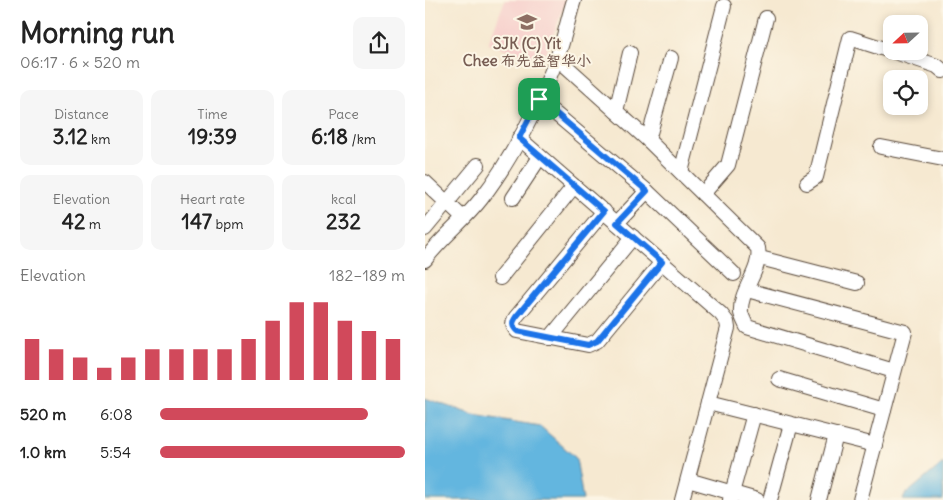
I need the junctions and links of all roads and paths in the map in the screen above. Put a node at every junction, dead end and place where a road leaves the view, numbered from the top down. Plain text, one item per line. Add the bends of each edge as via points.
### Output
1 (574, 0) edge
2 (725, 6) dead end
3 (766, 18) dead end
4 (883, 48) edge
5 (630, 53) dead end
6 (557, 58) junction
7 (671, 58) dead end
8 (919, 60) edge
9 (943, 71) edge
10 (539, 99) junction
11 (616, 111) junction
12 (519, 138) junction
13 (648, 140) junction
14 (881, 147) dead end
15 (540, 157) junction
16 (943, 159) edge
17 (477, 165) dead end
18 (681, 172) junction
19 (425, 182) edge
20 (807, 183) dead end
21 (574, 186) junction
22 (647, 191) junction
23 (703, 194) junction
24 (513, 198) dead end
25 (446, 203) junction
26 (604, 211) junction
27 (463, 218) junction
28 (617, 223) junction
29 (425, 229) edge
30 (633, 237) junction
31 (760, 258) junction
32 (425, 260) edge
33 (662, 262) junction
34 (734, 274) dead end
35 (500, 278) dead end
36 (857, 283) dead end
37 (747, 290) junction
38 (550, 338) junction
39 (895, 371) junction
40 (779, 378) dead end
41 (708, 402) junction
42 (884, 410) junction
43 (754, 414) junction
44 (791, 424) junction
45 (836, 435) junction
46 (875, 445) junction
47 (687, 480) junction
48 (731, 496) edge
49 (682, 500) edge
50 (757, 500) edge
51 (771, 500) edge
52 (819, 500) edge
53 (861, 500) edge

1 - 6 street
2 - 18 street
3 - 23 street via 727,165
4 - 20 street via 850,38 816,177
5 - 11 street
6 - 10 street
6 - 11 street
7 - 13 street
8 - 9 street
10 - 12 street
10 - 22 street
11 - 13 street
12 - 15 street
12 - 27 street via 504,168
13 - 18 street
14 - 16 street
15 - 21 street
15 - 24 street
17 - 25 street
18 - 23 street
19 - 25 street
21 - 26 street
21 - 35 street
22 - 28 street
22 - 34 street
23 - 31 street via 750,238 758,248
25 - 27 street
25 - 29 street
26 - 28 street
26 - 38 street via 513,322 517,331
27 - 32 street
28 - 30 street
30 - 33 street
30 - 38 street
31 - 36 street
31 - 37 street
33 - 38 street via 593,344
33 - 41 street via 727,322
37 - 39 street via 741,313 747,327
37 - 39 street via 905,332
39 - 42 street
40 - 42 street
41 - 43 street
41 - 47 street
42 - 46 street
43 - 44 street
43 - 48 street
44 - 45 street
44 - 51 street
45 - 46 street
45 - 52 street
46 - 53 street
47 - 48 street
47 - 49 street
48 - 50 street

